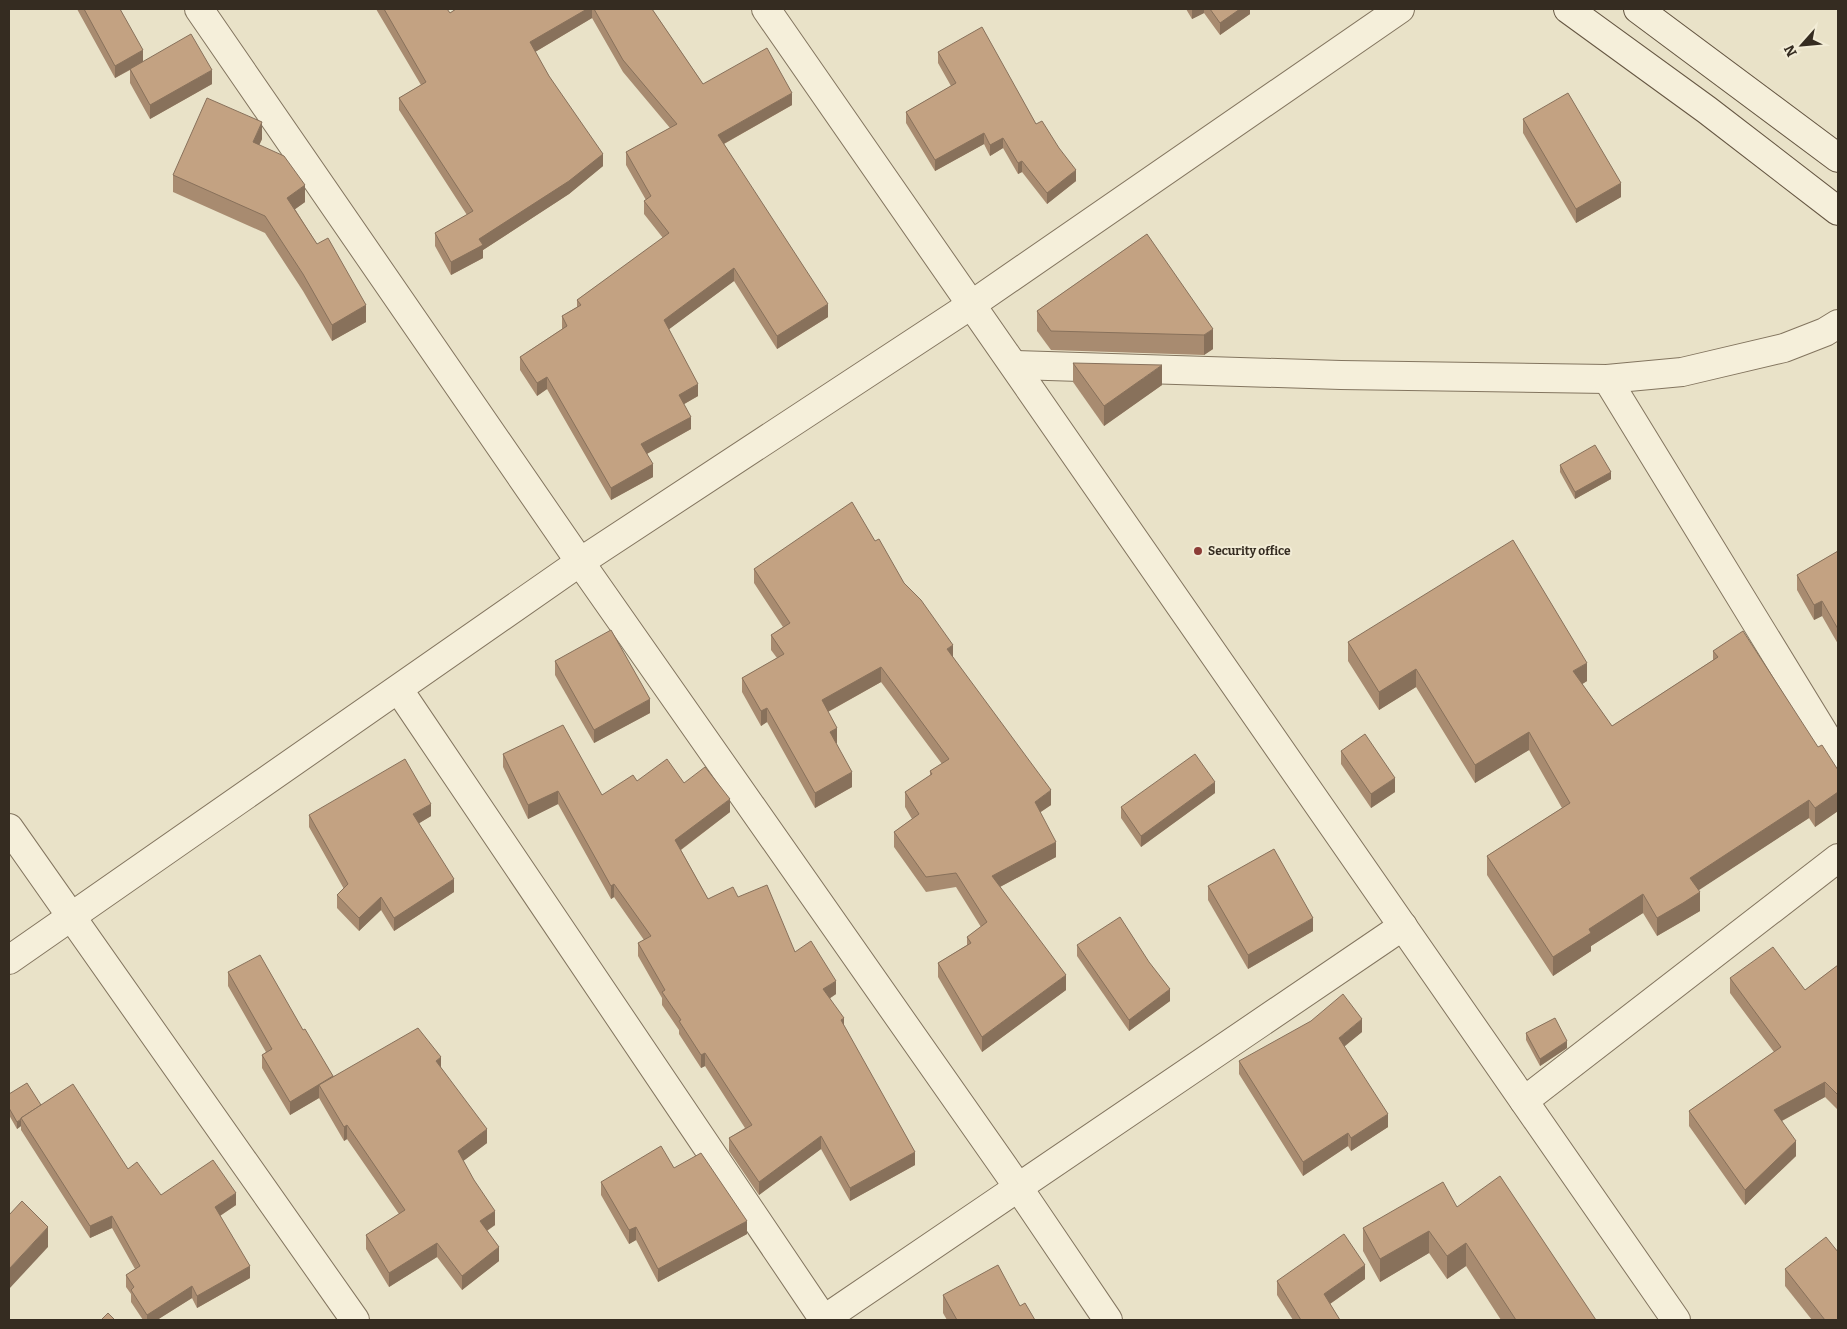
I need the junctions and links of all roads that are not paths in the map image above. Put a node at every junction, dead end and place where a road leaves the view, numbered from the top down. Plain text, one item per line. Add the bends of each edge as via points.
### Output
1 (199, 9) edge
2 (766, 9) edge
3 (1400, 9) edge
4 (1568, 9) edge
5 (1638, 9) edge
6 (1838, 158) edge
7 (1838, 211) edge
8 (971, 305) junction
9 (1838, 324) edge
10 (1014, 365) junction
11 (1607, 379) junction
12 (580, 562) junction
13 (399, 690) junction
14 (1838, 756) edge
15 (9, 828) edge
16 (1838, 858) edge
17 (73, 916) junction
18 (1403, 926) junction
19 (9, 960) edge
20 (1524, 1102) junction
21 (1018, 1188) junction
22 (355, 1320) edge
23 (824, 1320) edge
24 (1108, 1320) edge
25 (1676, 1320) edge

1 - 12 street
2 - 8 street
3 - 8 street
4 - 7 street
5 - 6 street
8 - 10 street
8 - 12 street
9 - 11 street via 1776,350 1682,372
10 - 11 street
10 - 18 street
11 - 14 street
12 - 13 street
12 - 21 street
13 - 17 street
13 - 23 street
15 - 17 street
16 - 20 street
17 - 19 street
17 - 22 street
18 - 20 street
18 - 21 street
20 - 25 street
21 - 23 street
21 - 24 street

